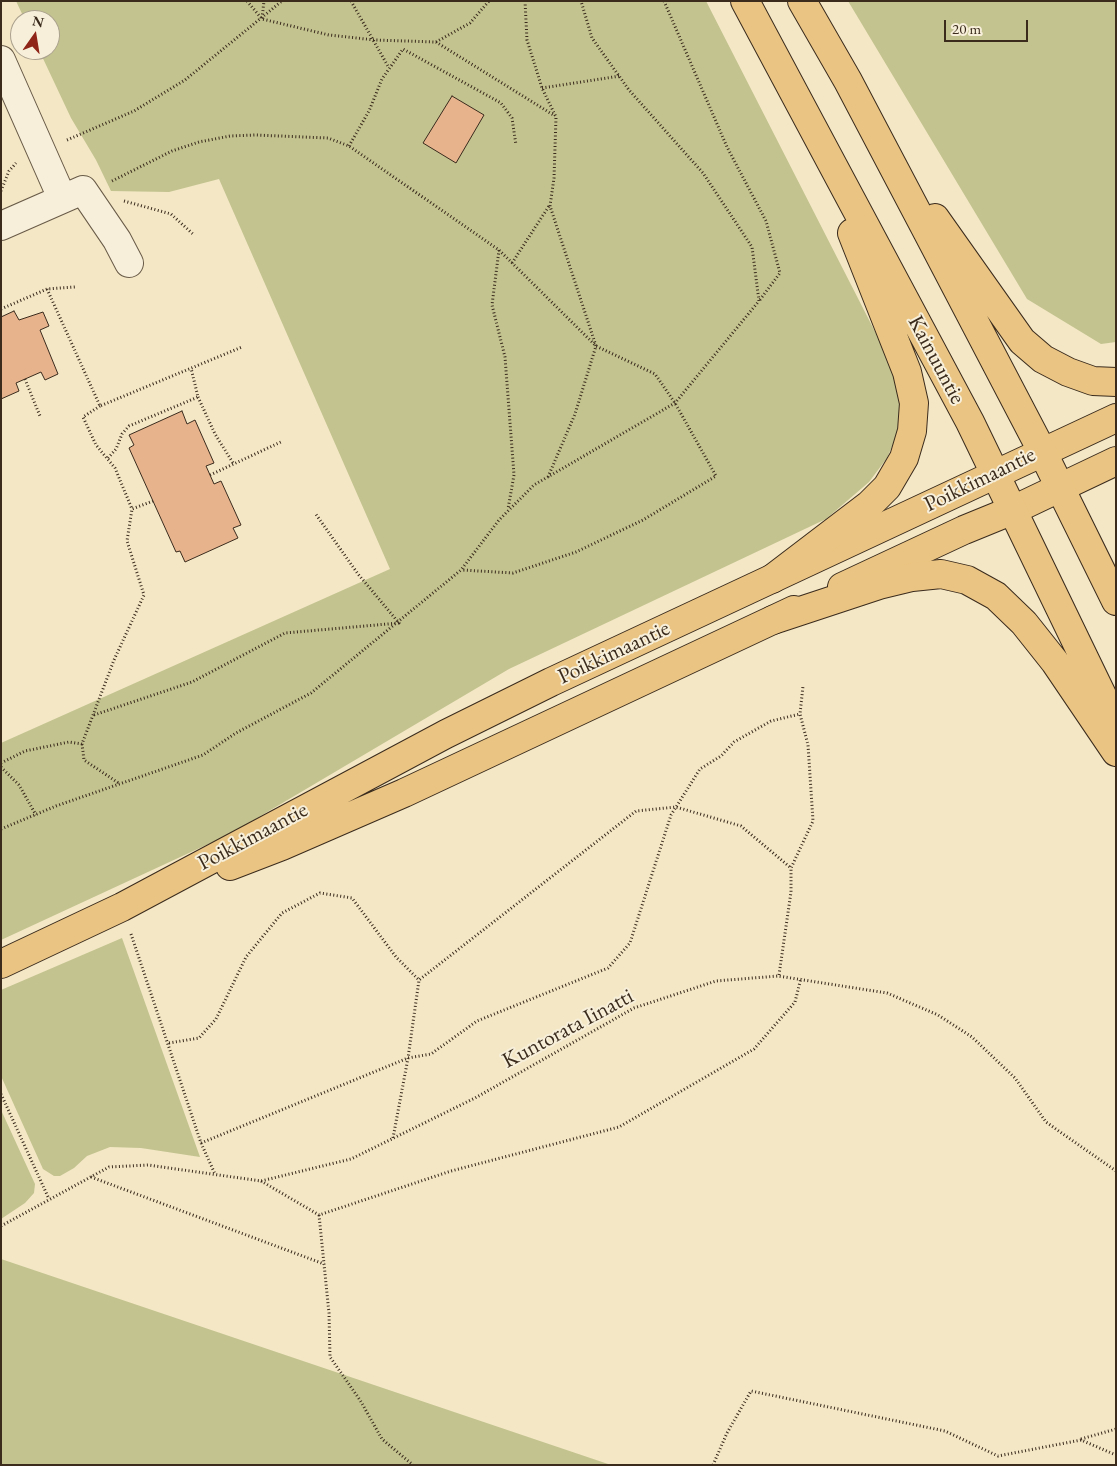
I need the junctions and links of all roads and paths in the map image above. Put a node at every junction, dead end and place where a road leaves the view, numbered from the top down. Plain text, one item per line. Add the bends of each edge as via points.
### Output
1 (247, 1) edge
2 (264, 1) edge
3 (282, 1) edge
4 (351, 1) edge
5 (489, 1) edge
6 (525, 1) edge
7 (580, 1) edge
8 (664, 1) edge
9 (745, 1) edge
10 (802, 1) edge
11 (262, 19) junction
12 (375, 40) junction
13 (436, 42) junction
14 (1, 60) edge
15 (390, 68) junction
16 (620, 76) junction
17 (542, 88) junction
18 (796, 98) junction
19 (556, 117) junction
20 (78, 135) dead end
21 (516, 145) dead end
22 (349, 146) junction
23 (884, 148) junction
24 (72, 194) junction
25 (550, 206) junction
26 (1, 226) edge
27 (194, 235) dead end
28 (499, 250) junction
29 (129, 263) dead end
30 (512, 263) junction
31 (75, 287) dead end
32 (47, 289) junction
33 (758, 301) junction
34 (1, 309) edge
35 (596, 346) junction
36 (242, 347) dead end
37 (191, 368) junction
38 (24, 379) dead end
39 (1116, 382) edge
40 (198, 397) junction
41 (675, 403) junction
42 (100, 406) junction
43 (40, 416) dead end
44 (1116, 418) edge
45 (283, 440) dead end
46 (1042, 451) junction
47 (108, 458) junction
48 (1116, 460) edge
49 (233, 463) junction
50 (995, 473) junction
51 (210, 475) dead end
52 (548, 477) junction
53 (1060, 488) junction
54 (153, 500) dead end
55 (132, 509) junction
56 (1013, 510) junction
57 (508, 511) junction
58 (315, 514) dead end
59 (461, 570) junction
60 (772, 579) junction
61 (1116, 601) edge
62 (773, 620) junction
63 (398, 623) junction
64 (803, 686) dead end
65 (800, 714) junction
66 (94, 715) junction
67 (1116, 724) edge
68 (82, 744) junction
69 (1116, 752) edge
70 (1, 765) edge
71 (121, 784) junction
72 (676, 807) junction
73 (36, 815) junction
74 (1, 828) edge
75 (791, 868) junction
76 (122, 908) junction
77 (1, 964) edge
78 (778, 976) junction
79 (801, 978) junction
80 (419, 980) junction
81 (168, 1043) junction
82 (408, 1058) junction
83 (1, 1094) edge
84 (393, 1138) junction
85 (202, 1143) junction
86 (1116, 1171) edge
87 (215, 1174) junction
88 (91, 1176) junction
89 (261, 1181) junction
90 (49, 1199) junction
91 (319, 1215) junction
92 (1, 1226) edge
93 (324, 1264) junction
94 (1116, 1429) edge
95 (1081, 1440) junction
96 (1116, 1455) edge
97 (413, 1465) edge
98 (713, 1465) edge

1 - 11 path
2 - 11 path
3 - 11 path
4 - 12 path
5 - 13 path via 470,23
6 - 17 path via 527,40
7 - 16 path via 592,38
8 - 33 path via 727,147 766,221 780,273
9 - 18 main road, Kainuuntie
10 - 23 main road
11 - 12 path via 329,35
11 - 20 path via 185,80 134,111
12 - 13 path
12 - 15 path
13 - 19 path
14 - 24 street
15 - 21 path via 403,49 501,103 512,118
15 - 22 path
16 - 17 path
16 - 33 path via 703,173 752,247
17 - 19 path
18 - 50 main road, Kainuuntie
18 - 60 main road via 907,372 914,403 912,431 904,458 887,486 869,505
19 - 25 path
22 - 24 path via 328,138 230,136 172,151 100,187
22 - 28 path
23 - 39 main road via 1022,341 1043,359 1068,372 1093,380
23 - 46 main road
24 - 26 street
24 - 27 path via 170,214
24 - 29 street via 117,240
25 - 30 path
25 - 35 path
28 - 30 path
28 - 57 path via 492,305 505,356 514,475
30 - 35 path
31 - 32 path
32 - 34 path
32 - 42 path
33 - 41 path
35 - 41 path via 655,374
35 - 52 path via 575,414
36 - 37 path
37 - 40 path
37 - 42 path
38 - 43 path
40 - 47 path via 129,426
40 - 49 path
41 - 52 path
41 - 59 path via 716,476 643,520 576,552 513,573
42 - 47 path via 83,417 96,445
44 - 46 main road, Poikkimaantie
45 - 49 path
46 - 50 main road, Poikkimaantie
46 - 53 main road
47 - 55 path
48 - 53 main road, Poikkimaantie
49 - 51 path
50 - 56 main road, Kainuuntie
50 - 60 main road, Poikkimaantie
52 - 57 path via 534,485
53 - 56 main road, Poikkimaantie
53 - 61 main road
54 - 55 path
55 - 66 path via 127,542 144,595 114,660
56 - 62 main road, Poikkimaantie
56 - 67 main road, Kainuuntie
57 - 59 path
58 - 63 path
59 - 63 path
60 - 76 main road, Poikkimaantie via 446,734
62 - 69 main road via 912,577 941,574 967,580 996,596 1024,623 1055,662
62 - 76 main road, Poikkimaantie via 395,797 282,846
63 - 66 path via 285,633 192,682
63 - 71 path via 311,693 244,728 203,755
64 - 65 path
65 - 72 path via 771,721 734,742 721,756 700,769
65 - 75 path via 808,745 813,821
66 - 68 path
68 - 70 path via 69,742 25,751
68 - 71 path via 84,760
70 - 73 path
71 - 73 path
72 - 75 path via 741,826
72 - 80 path via 636,811
72 - 82 path via 630,943 608,968 477,1021 431,1054
73 - 74 path
75 - 78 path via 791,892
76 - 77 main road, Poikkimaantie
76 - 81 path
78 - 79 path, Kuntorata Iinatti
78 - 84 path, Kuntorata Iinatti via 716,981 634,1008 474,1098
79 - 86 path, Kuntorata Iinatti via 887,993 938,1015 972,1037 1015,1078 1046,1122
79 - 91 path via 794,1002 754,1049 619,1127 451,1171
80 - 81 path via 396,957 352,898 320,893 282,913 246,957 216,1020 199,1038
80 - 82 path
81 - 85 path
82 - 84 path
82 - 85 path
83 - 90 path
84 - 89 path, Kuntorata Iinatti via 350,1159
85 - 87 path
87 - 88 path, Kuntorata Iinatti via 148,1165 109,1167
87 - 89 path, Kuntorata Iinatti
88 - 90 path, Kuntorata Iinatti
88 - 93 path
89 - 91 path
90 - 92 path, Kuntorata Iinatti
91 - 93 path
93 - 97 path via 330,1357 382,1439
94 - 95 path
95 - 96 path
95 - 98 path via 998,1456 944,1431 751,1391

